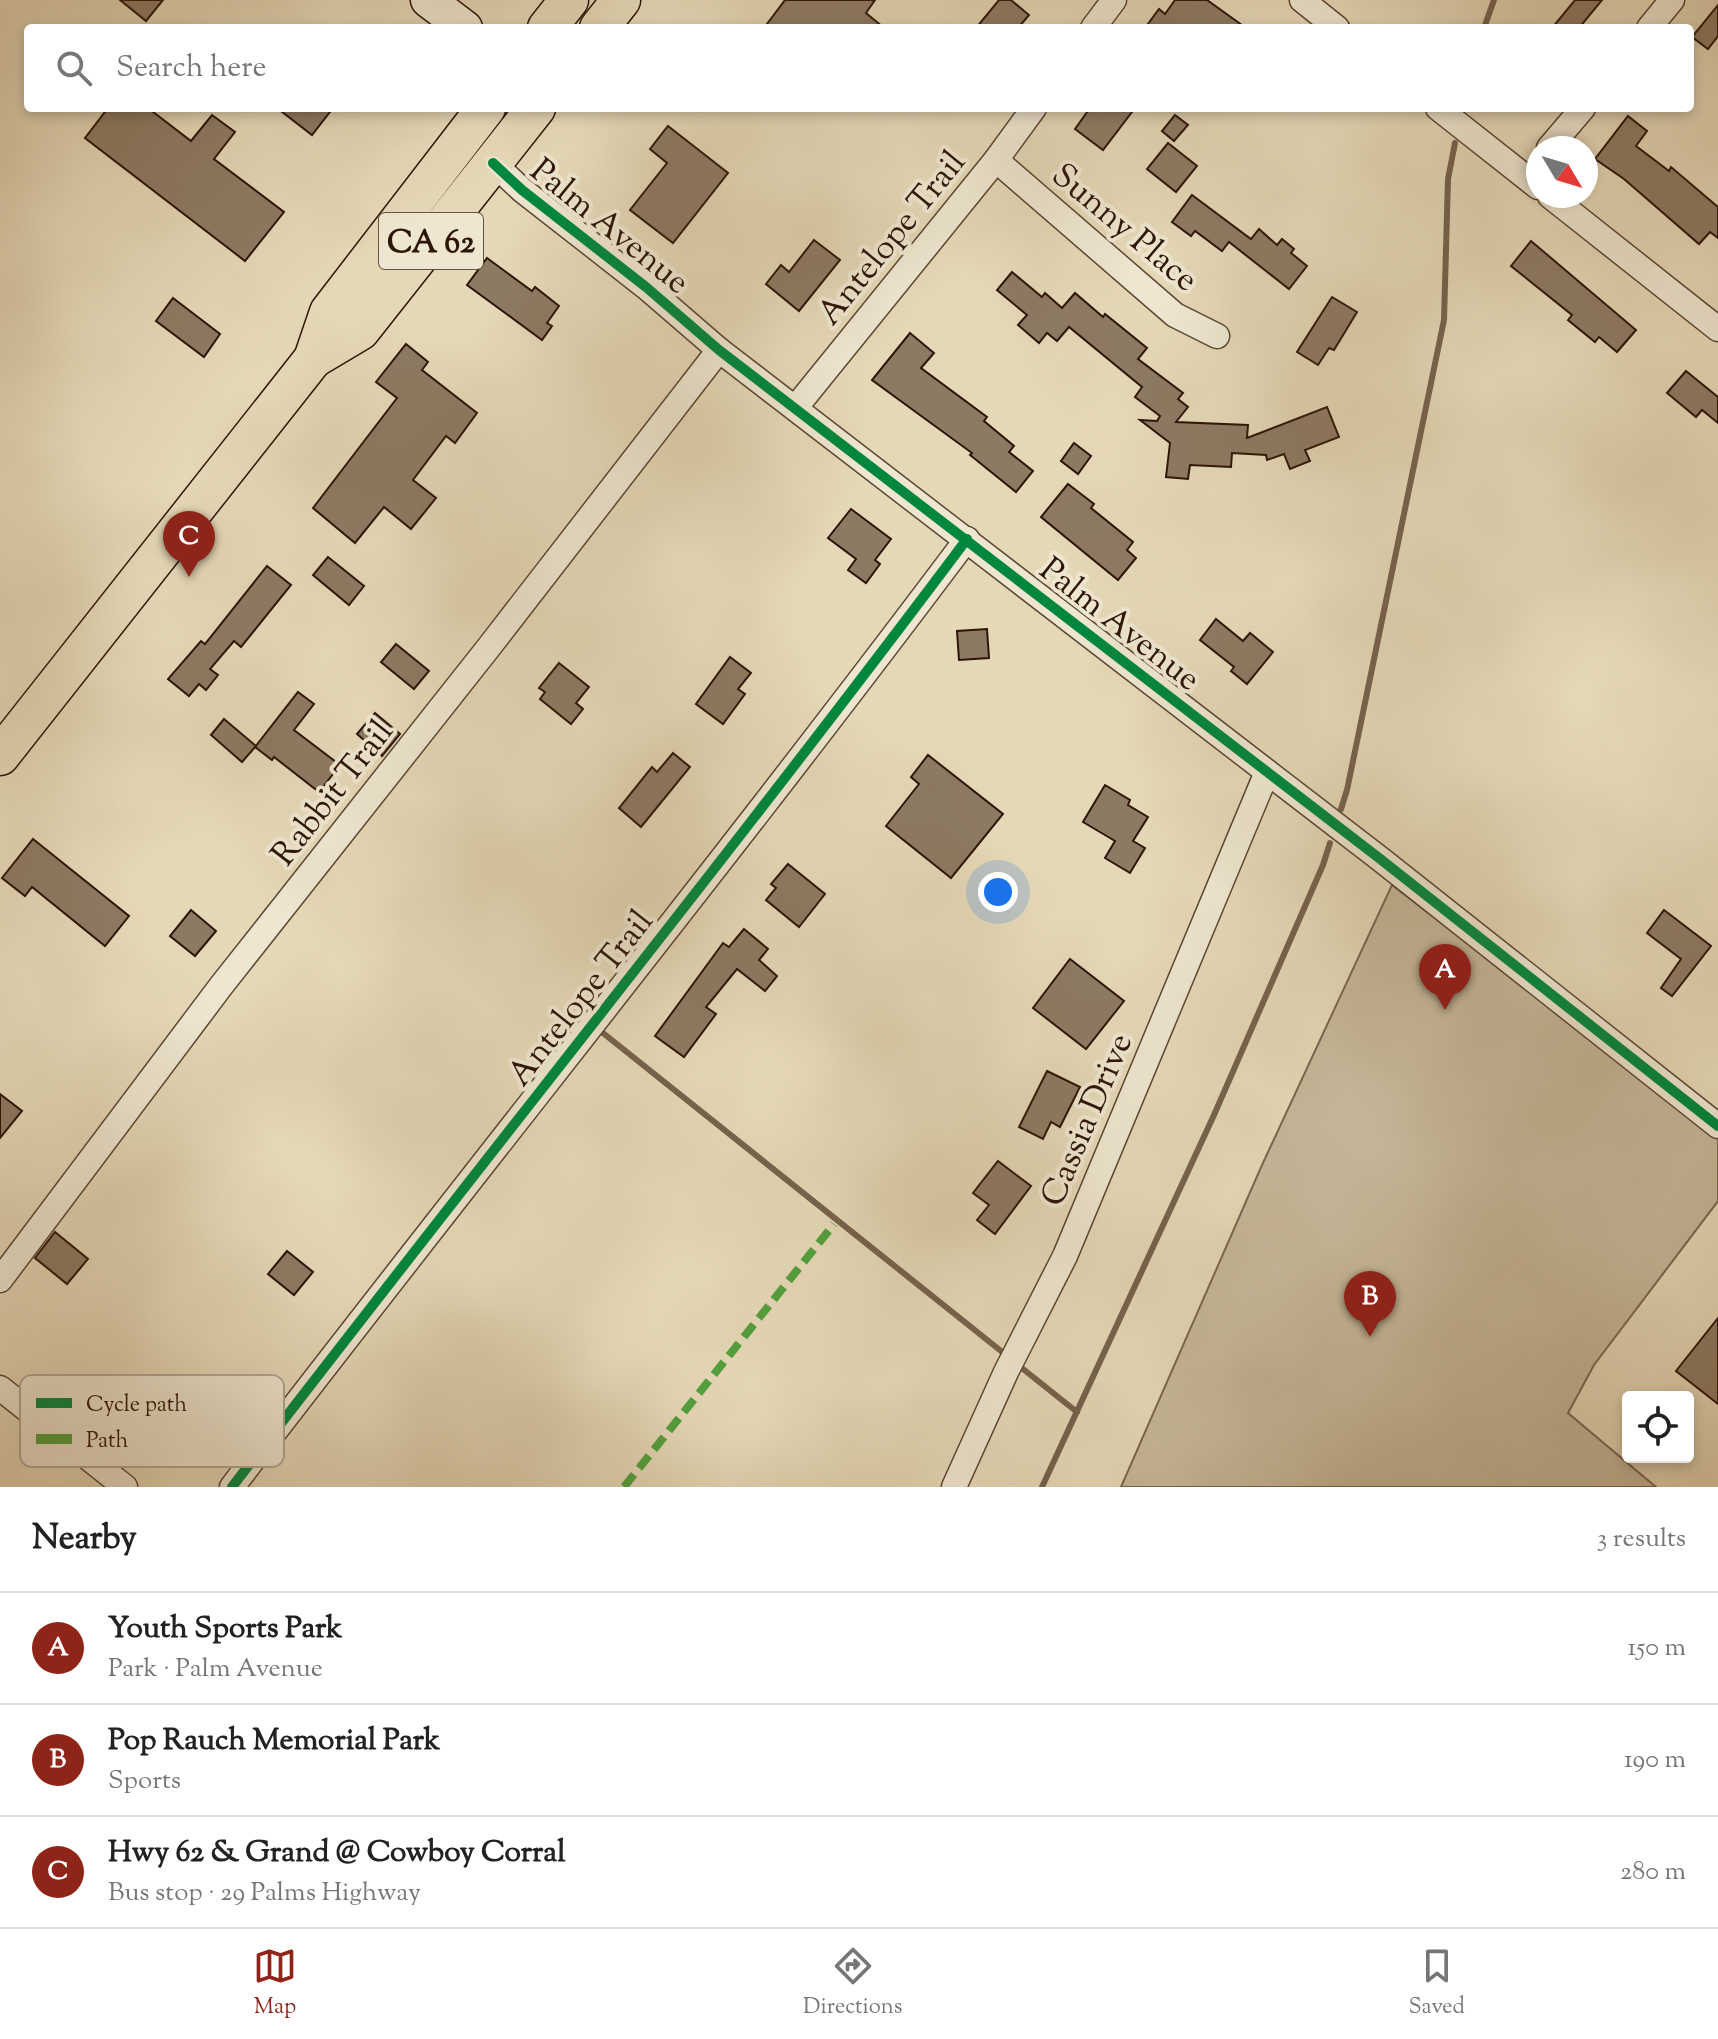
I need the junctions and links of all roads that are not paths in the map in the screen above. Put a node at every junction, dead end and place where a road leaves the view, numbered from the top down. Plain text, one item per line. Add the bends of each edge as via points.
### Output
1 (428, 0) edge
2 (569, 0) edge
3 (590, 0) edge
4 (621, 0) edge
5 (1114, 0) edge
6 (1302, 0) edge
7 (1672, 0) edge
8 (460, 24) edge
9 (550, 24) edge
10 (575, 24) edge
11 (602, 24) edge
12 (1096, 24) edge
13 (1332, 24) edge
14 (1652, 24) edge
15 (483, 112) edge
16 (512, 112) edge
17 (533, 112) edge
18 (1031, 112) edge
19 (1444, 112) edge
20 (1580, 112) edge
21 (1559, 136) edge
22 (996, 160) junction
23 (493, 163) junction
24 (1526, 169) edge
25 (1565, 208) edge
26 (1718, 329) edge
27 (1217, 336) dead end
28 (719, 350) junction
29 (313, 359) junction
30 (796, 407) junction
31 (967, 539) junction
32 (0, 756) edge
33 (1267, 772) junction
34 (1718, 1126) edge
35 (0, 1280) edge
36 (0, 1388) edge
37 (20, 1404) edge
38 (284, 1420) edge
39 (100, 1467) edge
40 (247, 1467) edge
41 (125, 1487) edge
42 (232, 1487) edge
43 (954, 1487) edge

1 - 8 street
2 - 9 main road
3 - 10 main road
4 - 11 main road
5 - 12 street
6 - 13 street
7 - 14 street
15 - 29 main road, CA 62 via 329,312
16 - 23 main road via 484,147
17 - 23 main road, CA 62
18 - 22 street, Antelope Trail
19 - 24 street
20 - 21 street
22 - 27 street, Sunny Place via 1175,315
22 - 30 street, Antelope Trail
23 - 28 street, Palm Avenue
23 - 29 main road, CA 62 via 360,331
25 - 26 street
28 - 30 street, Palm Avenue
28 - 35 street, Rabbit Trail via 221,986
29 - 32 main road, CA 62
30 - 31 street, Palm Avenue
31 - 33 street, Palm Avenue
31 - 38 street, Antelope Trail
33 - 34 street, Palm Avenue
33 - 43 street, Cassia Drive via 1065,1256
36 - 37 street
39 - 41 street
40 - 42 street, Antelope Trail

